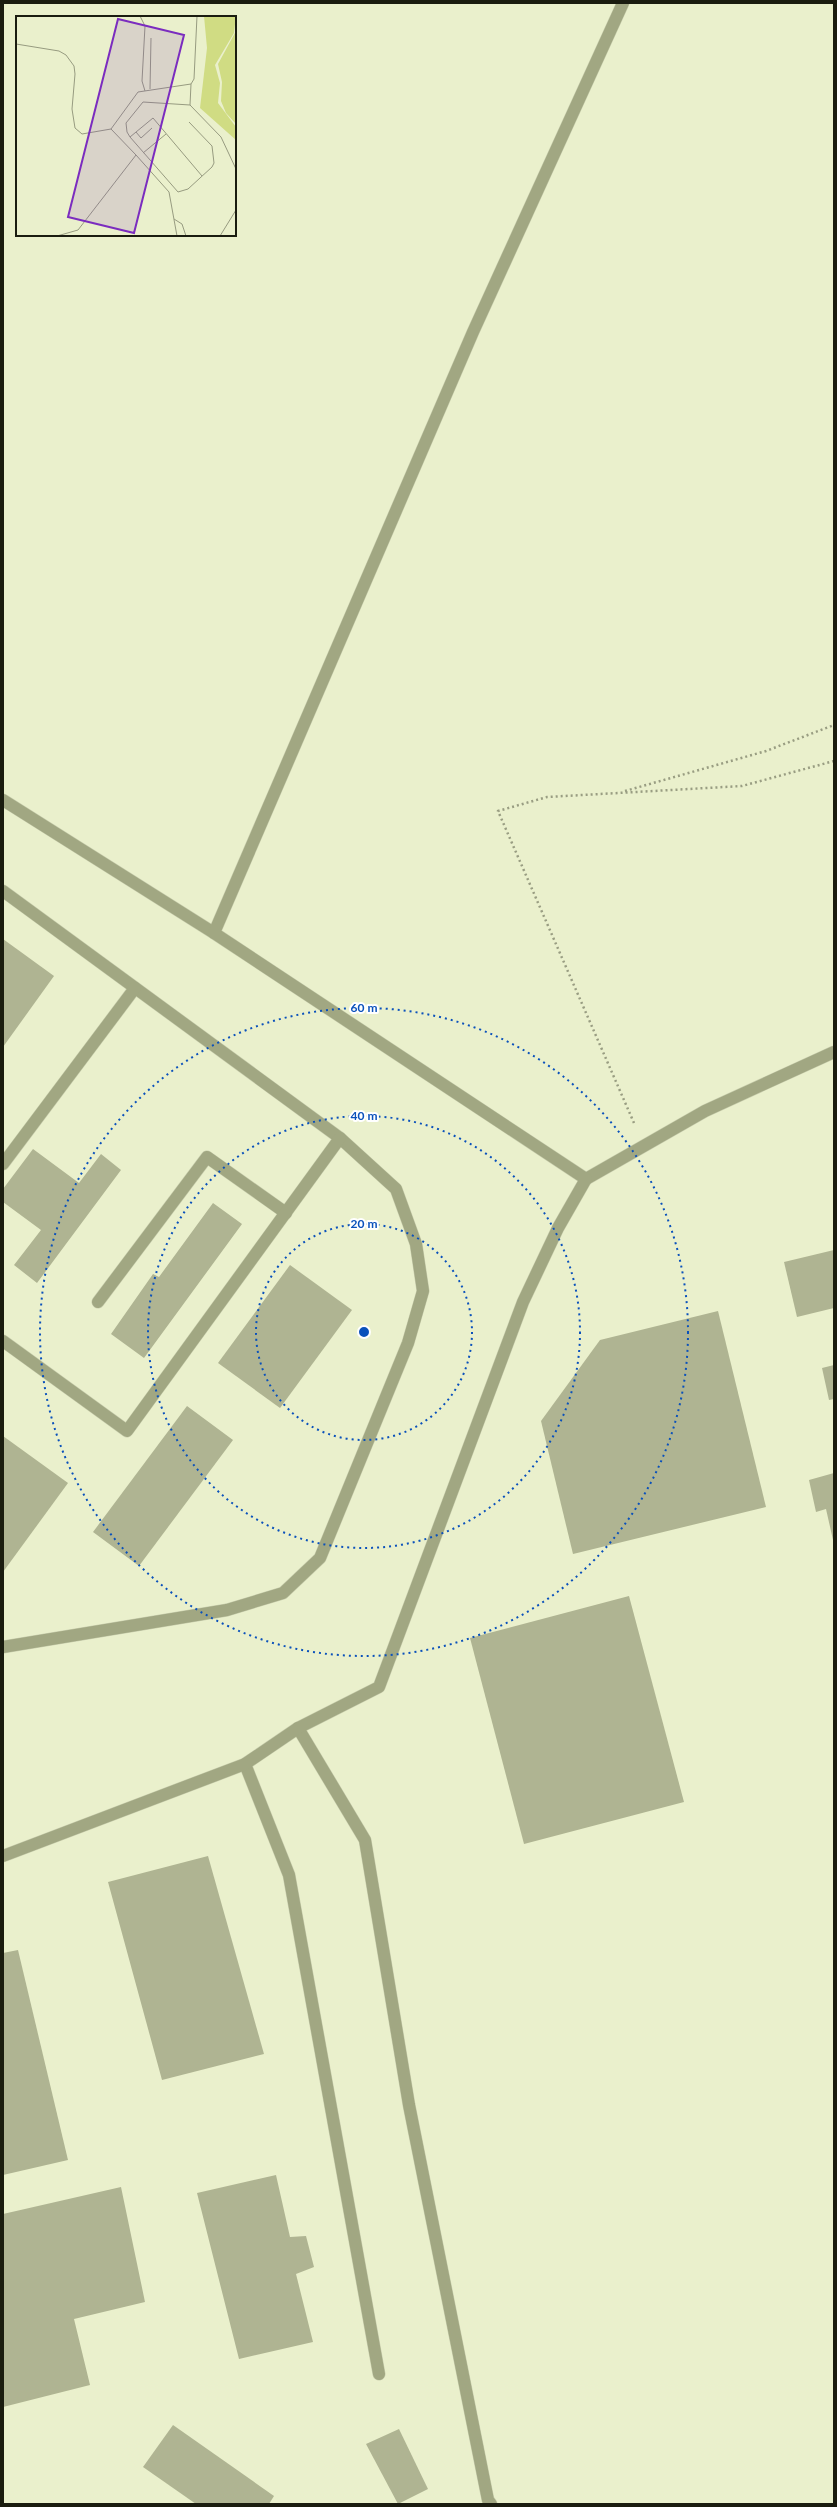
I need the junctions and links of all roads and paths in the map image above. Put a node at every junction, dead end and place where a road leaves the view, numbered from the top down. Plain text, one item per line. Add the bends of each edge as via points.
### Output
1 (623, 3) edge
2 (834, 725) edge
3 (834, 761) edge
4 (618, 793) junction
5 (3, 800) edge
6 (3, 891) edge
7 (214, 934) junction
8 (135, 988) junction
9 (834, 1052) edge
10 (340, 1138) junction
11 (644, 1146) junction
12 (3, 1164) edge
13 (586, 1179) junction
14 (286, 1213) junction
15 (98, 1302) dead end
16 (3, 1341) edge
17 (3, 1647) edge
18 (298, 1728) junction
19 (245, 1764) junction
20 (3, 1856) edge
21 (379, 2374) dead end
22 (491, 2504) edge

1 - 7 lane via 473,332
2 - 4 path via 766,751
3 - 4 path via 742,786
4 - 11 path via 547,797 498,812
5 - 7 lane
6 - 8 lane
7 - 13 lane
8 - 10 lane
8 - 12 lane
9 - 11 lane via 705,1111
10 - 14 lane
10 - 17 lane via 396,1189 416,1244 423,1290 408,1343 320,1558 283,1593 227,1610
11 - 13 lane
13 - 18 lane via 558,1228 523,1302 379,1687
14 - 15 lane via 207,1157
14 - 16 lane via 127,1431
18 - 19 lane
18 - 22 lane via 365,1840 409,2104 488,2500
19 - 20 lane
19 - 21 lane via 289,1875

